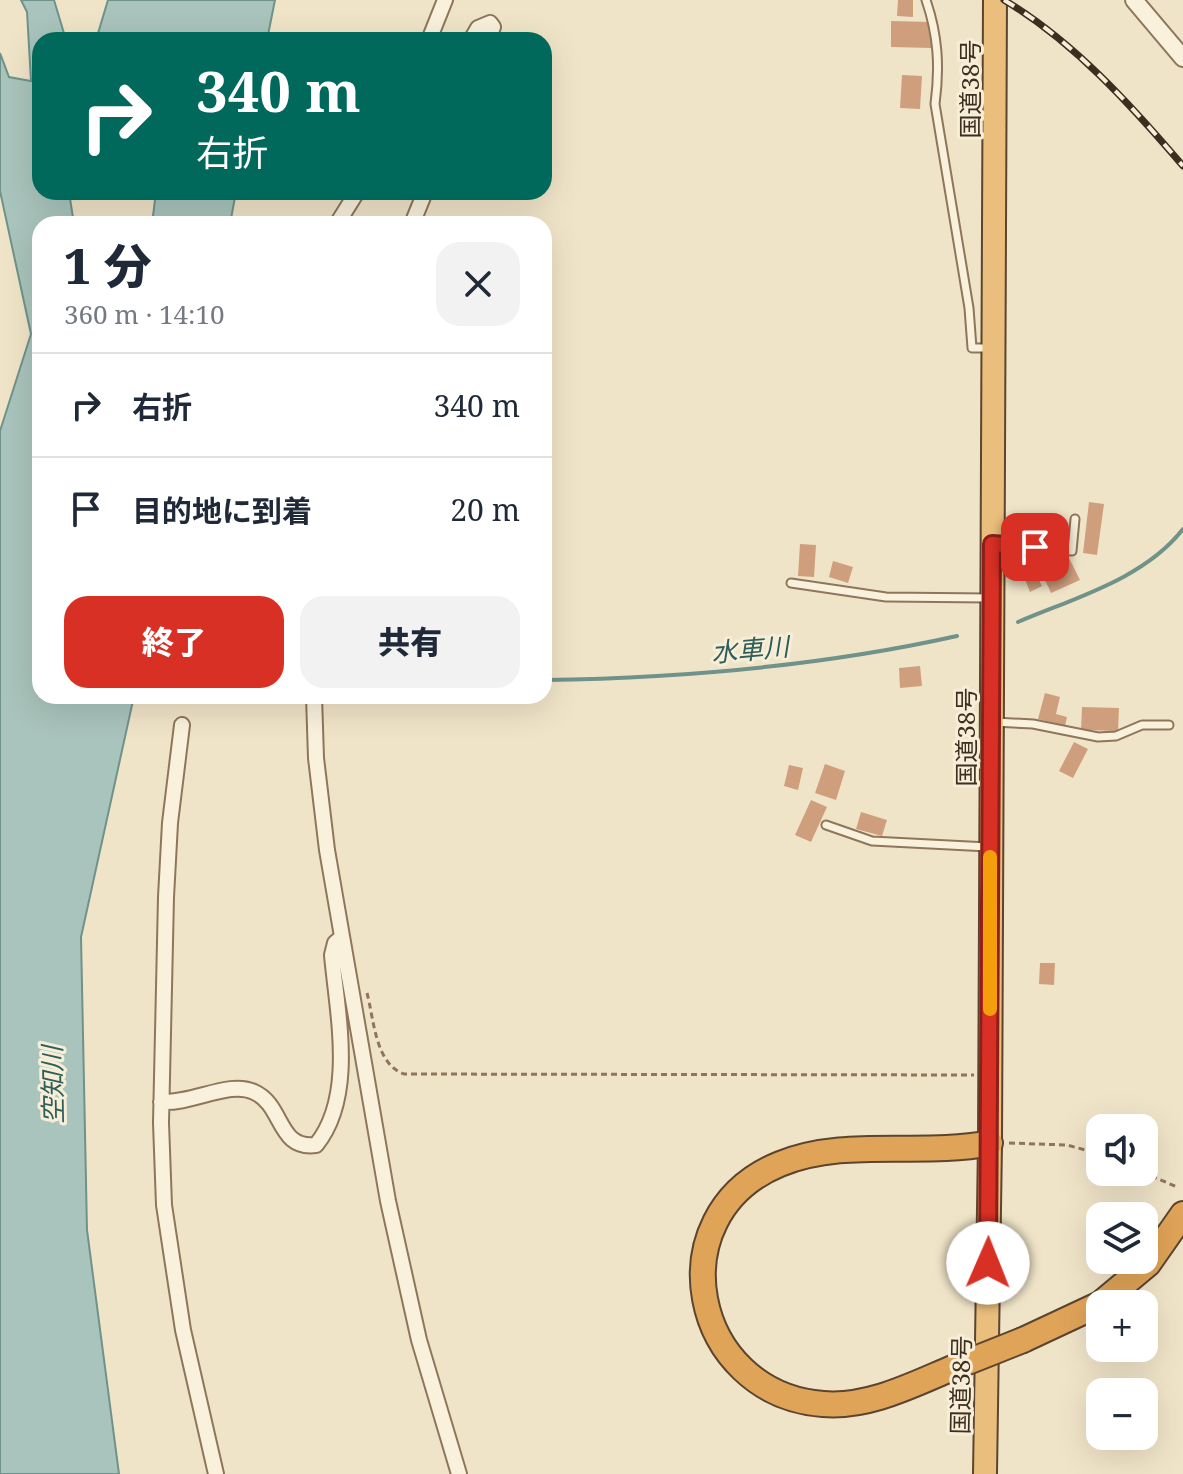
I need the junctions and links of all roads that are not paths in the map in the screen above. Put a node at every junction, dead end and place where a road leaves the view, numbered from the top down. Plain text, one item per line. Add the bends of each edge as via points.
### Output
1 (445, 0) edge
2 (926, 0) edge
3 (995, 0) edge
4 (1134, 0) edge
5 (432, 32) edge
6 (476, 32) edge
7 (491, 32) edge
8 (1183, 58) edge
9 (993, 348) junction
10 (1075, 519) dead end
11 (992, 544) junction
12 (791, 583) dead end
13 (991, 598) junction
14 (315, 704) edge
15 (992, 721) junction
16 (182, 725) dead end
17 (1169, 725) dead end
18 (826, 825) dead end
19 (990, 847) junction
20 (341, 938) junction
21 (161, 1102) junction
22 (990, 1143) junction
23 (1183, 1214) edge
24 (1117, 1290) edge
25 (1086, 1311) edge
26 (216, 1474) edge
27 (459, 1474) edge
28 (985, 1474) edge

1 - 5 street
2 - 9 lane via 934,22 939,71 935,104 972,348
3 - 9 highway, 国道38号
4 - 8 street
6 - 7 street via 490,23
9 - 11 highway, 国道38号
10 - 11 lane via 1072,551
11 - 13 highway, 国道38号
12 - 13 lane via 886,597
13 - 15 highway, 国道38号
14 - 20 street via 321,802
15 - 17 lane via 1098,737 1142,725
15 - 19 highway, 国道38号
16 - 21 street via 170,823
18 - 19 lane via 895,845
19 - 22 highway, 国道38号
20 - 21 street via 332,955 340,1076 335,1108 316,1145 292,1142 265,1097 251,1090 228,1089 200,1099
20 - 27 street via 402,1270
21 - 26 street via 164,1205 192,1374
22 - 25 highway, bridge via 955,1150 838,1152 781,1163 757,1176 724,1208 703,1265 705,1305 722,1345 749,1376 782,1396 846,1404 889,1394
22 - 28 highway, 国道38号
23 - 24 highway via 1148,1264

